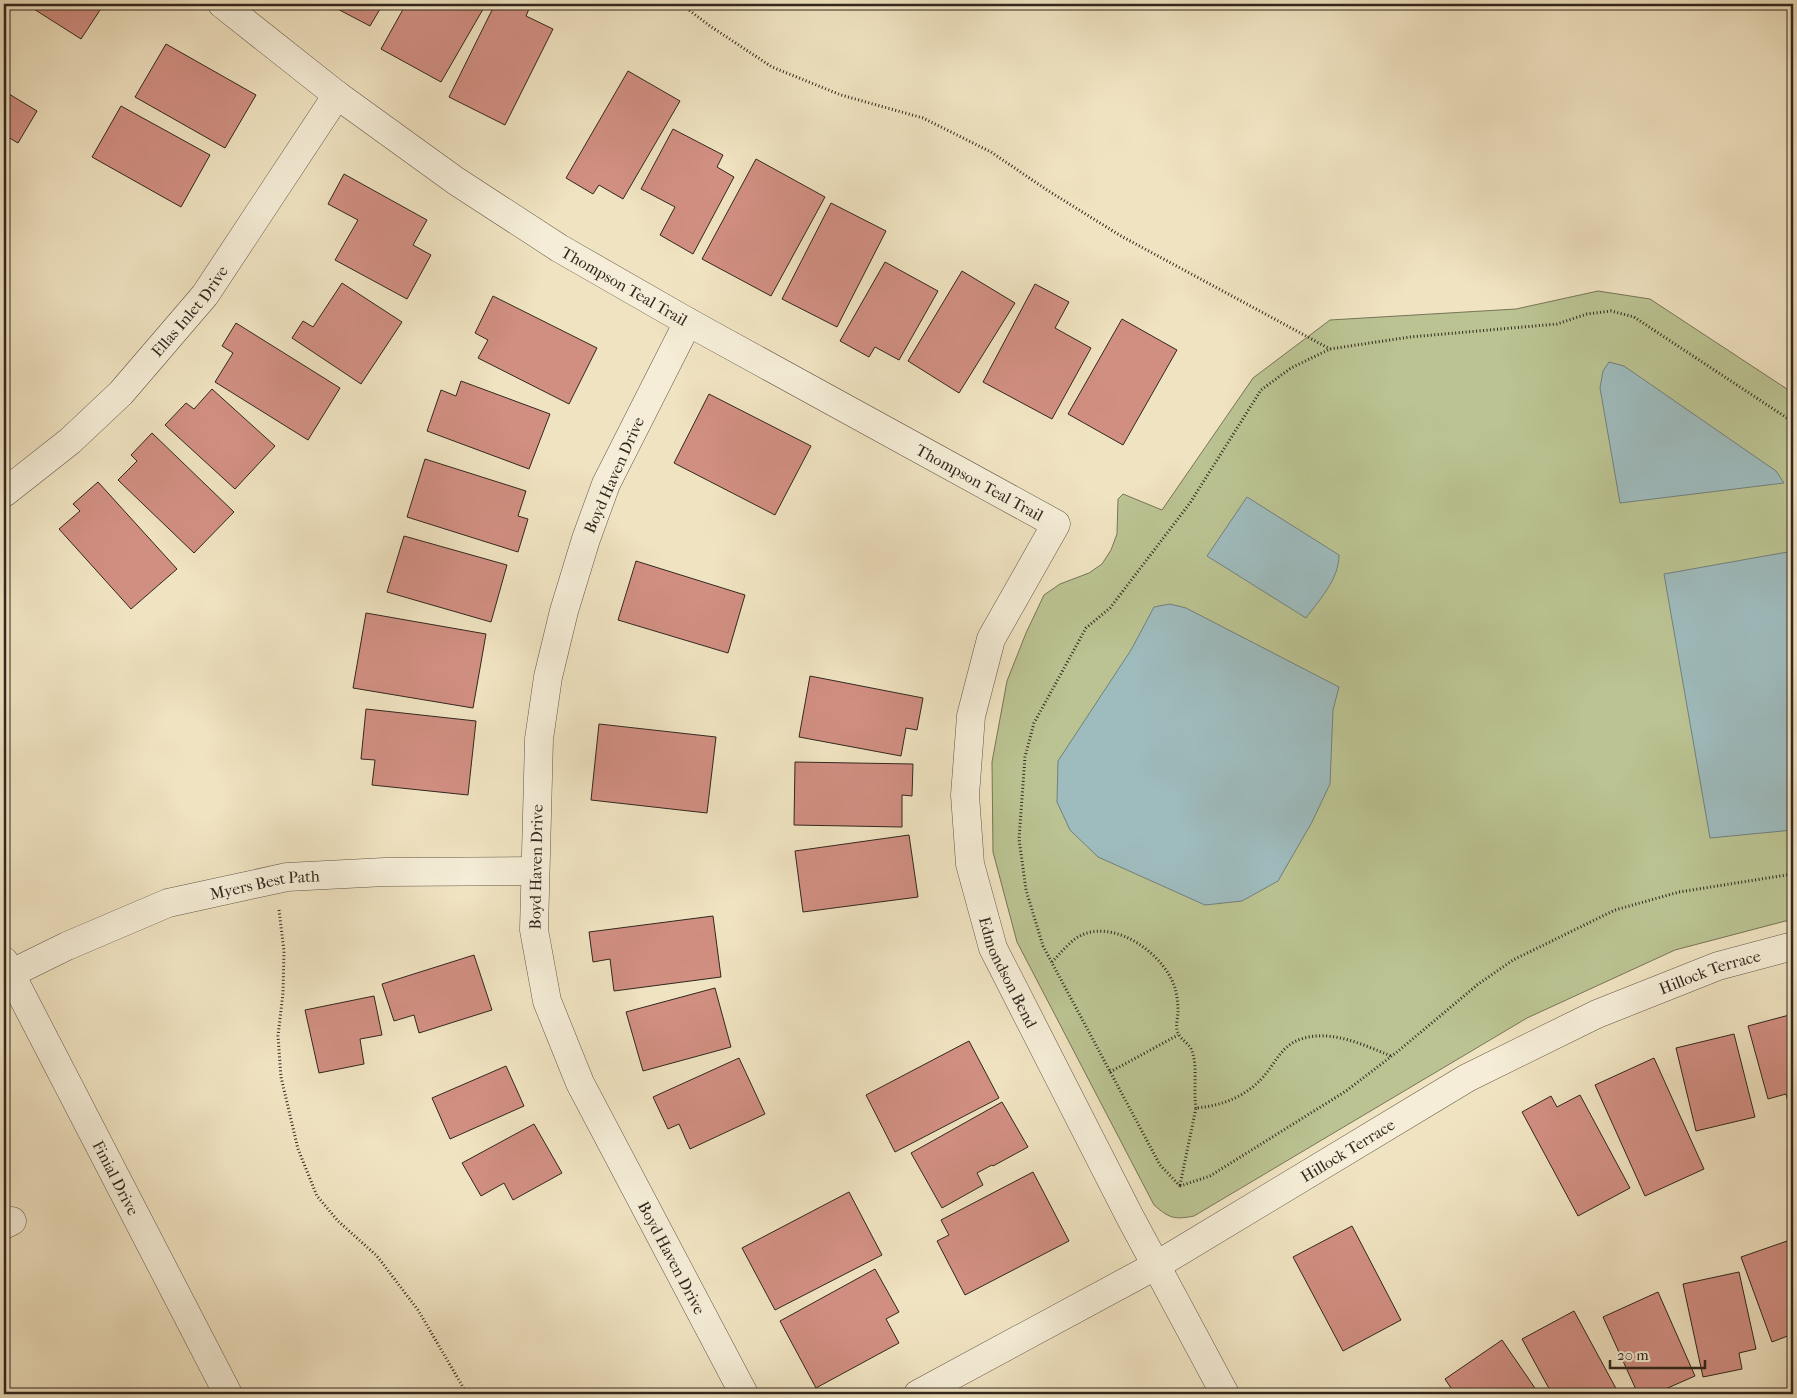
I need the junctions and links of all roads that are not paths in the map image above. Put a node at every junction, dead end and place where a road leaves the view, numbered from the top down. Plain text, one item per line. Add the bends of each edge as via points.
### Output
1 (222, 4) edge
2 (337, 95) junction
3 (688, 322) junction
4 (4, 493) edge
5 (1056, 524) joint
6 (535, 871) junction
7 (1793, 946) edge
8 (7, 967) edge
9 (1157, 1265) junction
10 (228, 1394) edge
11 (744, 1394) edge
12 (918, 1394) edge
13 (1225, 1394) edge

1 - 2 street, Thompson Teal Trail
2 - 3 street, Thompson Teal Trail via 456,181 560,248
2 - 4 street, Ellas Inlet Drive via 205,295 121,393 70,441
3 - 5 street, Thompson Teal Trail
3 - 6 street, Boyd Haven Drive via 606,484 564,611 548,677 539,739
5 - 9 street, Edmondson Bend via 991,639 971,716 964,795 970,864 992,948
6 - 8 street, Myers Best Path via 385,872 287,877 168,903 68,946
6 - 11 street, Boyd Haven Drive via 534,930 547,1001 580,1083
7 - 9 street, Hillock Terrace via 1718,966 1598,1014 1467,1078
8 - 10 street, Finial Drive
9 - 12 street, Hillock Terrace
9 - 13 street, Edmondson Bend

